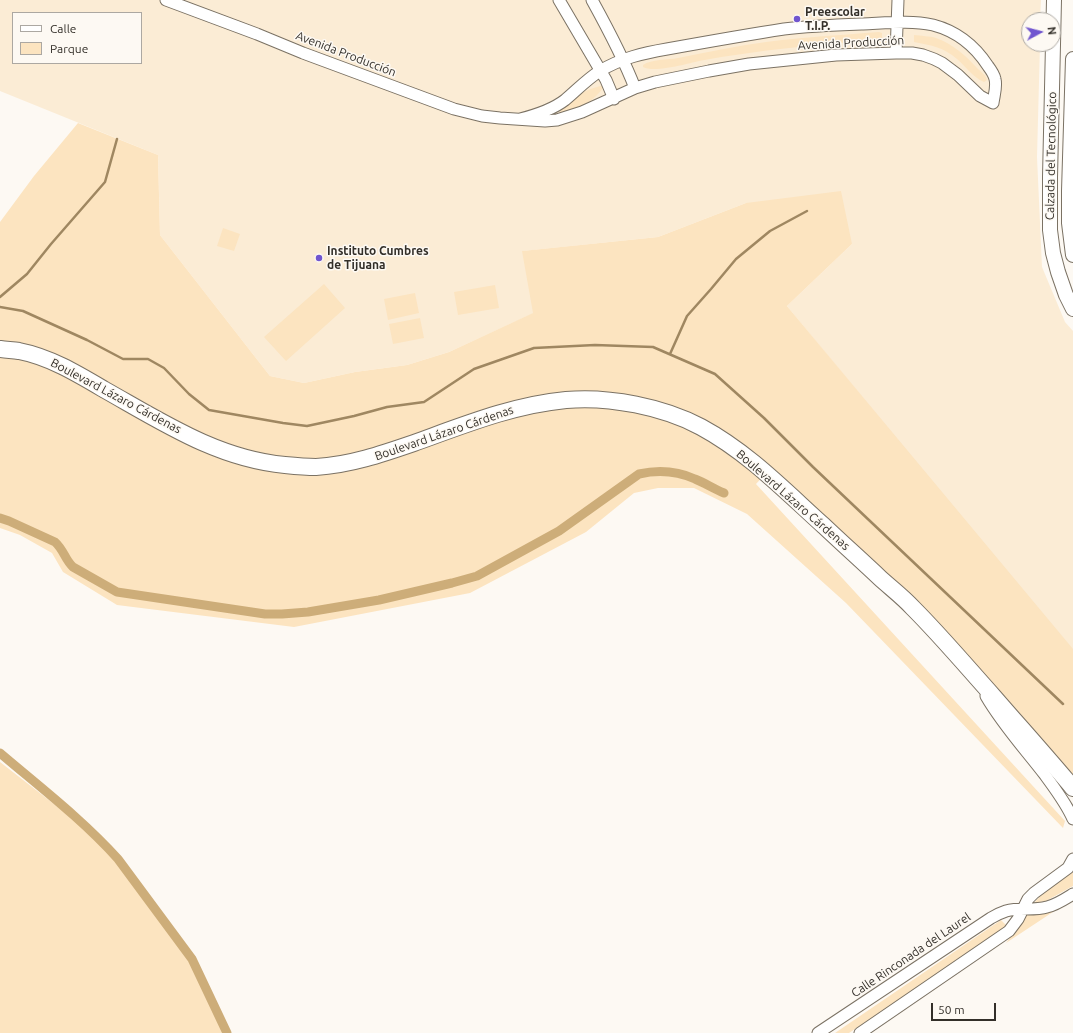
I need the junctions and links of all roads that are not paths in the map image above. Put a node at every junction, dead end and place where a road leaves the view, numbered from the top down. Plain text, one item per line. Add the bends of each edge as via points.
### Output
1 (166, 0) edge
2 (559, 0) edge
3 (592, 0) edge
4 (898, 0) edge
5 (1054, 0) edge
6 (898, 22) junction
7 (896, 53) junction
8 (1073, 59) edge
9 (623, 60) junction
10 (601, 71) junction
11 (635, 88) junction
12 (614, 99) junction
13 (520, 119) junction
14 (1073, 255) edge
15 (1073, 309) edge
16 (0, 344) edge
17 (0, 349) edge
18 (19, 351) junction
19 (976, 676) junction
20 (1073, 788) edge
21 (1073, 819) edge
22 (1073, 859) edge
23 (1073, 894) edge
24 (1023, 909) junction
25 (820, 1032) edge
26 (860, 1033) edge

1 - 13 street, Avenida Producción via 454,109 482,116
2 - 10 street
3 - 9 street
4 - 6 street
5 - 15 main road, Calzada del Tecnológico via 1050,230 1058,272
6 - 7 street
6 - 7 street, Avenida Producción via 946,29 968,43 985,61 995,79 993,103 980,96 958,75 934,58 912,53
6 - 9 street, Avenida Producción via 785,29 667,49
7 - 11 street, Avenida Producción via 836,55 749,64
8 - 14 main road, Calzada del Tecnológico via 1069,223
9 - 10 street, Avenida Producción
9 - 11 street
10 - 12 street
10 - 13 street, Avenida Producción via 555,106
11 - 12 street, Avenida Producción
12 - 13 street, Avenida Producción via 557,120
16 - 18 highway
17 - 18 highway, Boulevard Lázaro Cárdenas
18 - 19 highway, Boulevard Lázaro Cárdenas via 42,357 67,368 212,447 263,463 316,467 348,463 513,409 568,400 602,400 635,404 664,412 699,426 759,466 911,605
19 - 20 highway, Boulevard Lázaro Cárdenas
19 - 21 street via 995,712 1058,793
22 - 24 street via 1068,868 1028,899
23 - 24 street, Calle Rinconada del Laurel via 1047,907
24 - 25 street, Calle Rinconada del Laurel via 1006,911 991,918
24 - 26 street via 1014,926 1003,936

